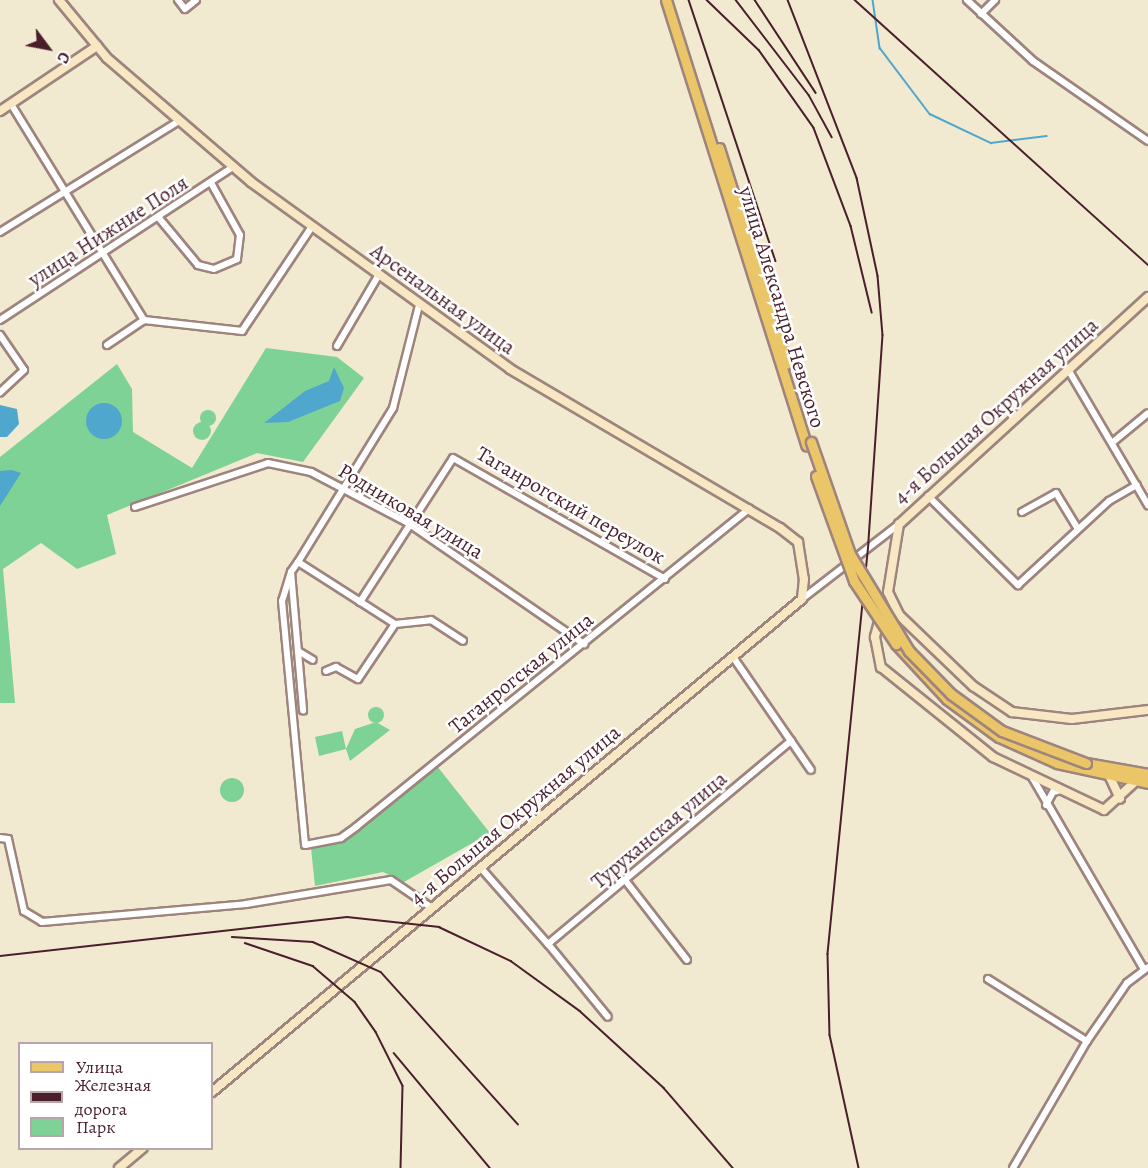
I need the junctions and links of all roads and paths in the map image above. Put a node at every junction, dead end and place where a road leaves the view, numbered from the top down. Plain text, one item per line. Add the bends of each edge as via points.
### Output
1 (58, 0) edge
2 (178, 0) edge
3 (196, 0) edge
4 (666, 0) edge
5 (672, 0) edge
6 (967, 0) edge
7 (994, 0) edge
8 (981, 14) junction
9 (97, 46) junction
10 (10, 104) junction
11 (0, 111) edge
12 (179, 121) junction
13 (1148, 141) edge
14 (232, 167) junction
15 (212, 183) junction
16 (68, 190) junction
17 (159, 218) junction
18 (311, 228) junction
19 (0, 232) edge
20 (105, 254) junction
21 (378, 276) junction
22 (1148, 297) edge
23 (419, 305) junction
24 (0, 320) edge
25 (144, 320) junction
26 (0, 335) edge
27 (107, 345) dead end
28 (337, 346) dead end
29 (1069, 371) junction
30 (0, 392) edge
31 (1148, 413) edge
32 (1113, 442) junction
33 (809, 444) junction
34 (1137, 485) junction
35 (345, 486) junction
36 (928, 496) junction
37 (1148, 505) edge
38 (135, 507) dead end
39 (749, 509) junction
40 (1022, 512) dead end
41 (408, 523) junction
42 (898, 524) junction
43 (1078, 529) junction
44 (298, 562) junction
45 (291, 572) junction
46 (665, 579) junction
47 (802, 599) junction
48 (360, 602) junction
49 (891, 604) junction
50 (395, 624) junction
51 (463, 641) dead end
52 (584, 644) junction
53 (298, 651) junction
54 (732, 657) junction
55 (313, 660) dead end
56 (326, 671) dead end
57 (303, 710) dead end
58 (1148, 710) edge
59 (791, 741) junction
60 (1085, 767) junction
61 (811, 770) dead end
62 (1148, 774) edge
63 (1110, 775) junction
64 (1032, 777) junction
65 (1136, 781) junction
66 (1148, 783) edge
67 (1062, 790) junction
68 (1120, 799) junction
69 (1046, 805) junction
70 (0, 838) edge
71 (480, 867) junction
72 (625, 880) junction
73 (432, 908) junction
74 (548, 944) junction
75 (687, 960) dead end
76 (1145, 968) edge
77 (988, 979) dead end
78 (608, 1017) dead end
79 (1087, 1041) junction
80 (213, 1091) edge
81 (142, 1150) edge
82 (119, 1168) edge
83 (1013, 1168) edge

1 - 9 street, Арсенальная улица
2 - 3 street via 185,9
4 - 33 main road, улица Александра Невского
5 - 33 main road
6 - 8 street
7 - 8 street
8 - 13 street via 1033,62
9 - 10 street
9 - 12 street, Арсенальная улица
10 - 11 street
10 - 16 street
12 - 14 street, Арсенальная улица
12 - 16 street
14 - 15 street, улица Нижние Поля
14 - 18 street, Арсенальная улица
15 - 17 street, улица Нижние Поля
15 - 17 street via 240,235 237,259 214,269 198,265
16 - 19 street
16 - 20 street
17 - 20 street, улица Нижние Поля
18 - 21 street, Арсенальная улица
18 - 25 street via 236,334
20 - 24 street, улица Нижние Поля
20 - 25 street
21 - 23 street, Арсенальная улица
21 - 28 street
22 - 29 street, 4-я Большая Окружная улица
23 - 35 street via 401,389
23 - 39 street, Арсенальная улица via 541,390
25 - 27 street
26 - 30 street via 24,370
29 - 32 street
29 - 36 street, 4-я Большая Окружная улица
31 - 32 street
32 - 34 street
33 - 60 main road, улица Александра Невского, bridge via 854,581 922,675 999,737
34 - 37 street
34 - 43 street
35 - 38 street, Родниковая улица via 268,463
35 - 41 street, Родниковая улица
35 - 44 street
36 - 42 street, 4-я Большая Окружная улица
36 - 43 street via 1018,585
39 - 46 street, Таганрогская улица
39 - 47 street, Арсенальная улица via 798,542
40 - 43 street via 1056,493
41 - 46 street, Таганрогский переулок via 453,458
41 - 48 street, Таганрогский переулок
41 - 52 street, Родниковая улица
42 - 47 street, 4-я Большая Окружная улица
42 - 49 street, 4-я Большая Окружная улица
44 - 45 street
44 - 48 street
45 - 52 street, Таганрогская улица via 282,613 305,845 341,838
45 - 53 street
46 - 52 street, Таганрогская улица
47 - 54 street, 4-я Большая Окружная улица
48 - 50 street
49 - 58 street via 973,686 1012,712 1072,718
49 - 64 street via 875,637 881,667 918,702 993,757
50 - 51 street via 431,620
50 - 56 street via 358,679 336,667
53 - 55 street
53 - 57 street
54 - 59 street
54 - 71 street, 4-я Большая Окружная улица
59 - 61 street
59 - 72 street, Туруханская улица
60 - 62 main road
60 - 63 main road
63 - 65 main road
63 - 68 street
64 - 67 street
64 - 69 street
65 - 66 main road
65 - 68 street
67 - 68 street via 1104,810
67 - 69 street via 1053,792
69 - 76 street
70 - 73 street via 8,839 24,911 42,922 246,904 391,880
71 - 73 street, 4-я Большая Окружная улица
71 - 74 street
72 - 74 street, Туруханская улица
72 - 75 street
73 - 80 street, 4-я Большая Окружная улица
74 - 78 street
76 - 79 street
77 - 79 street
79 - 83 street
81 - 82 street

